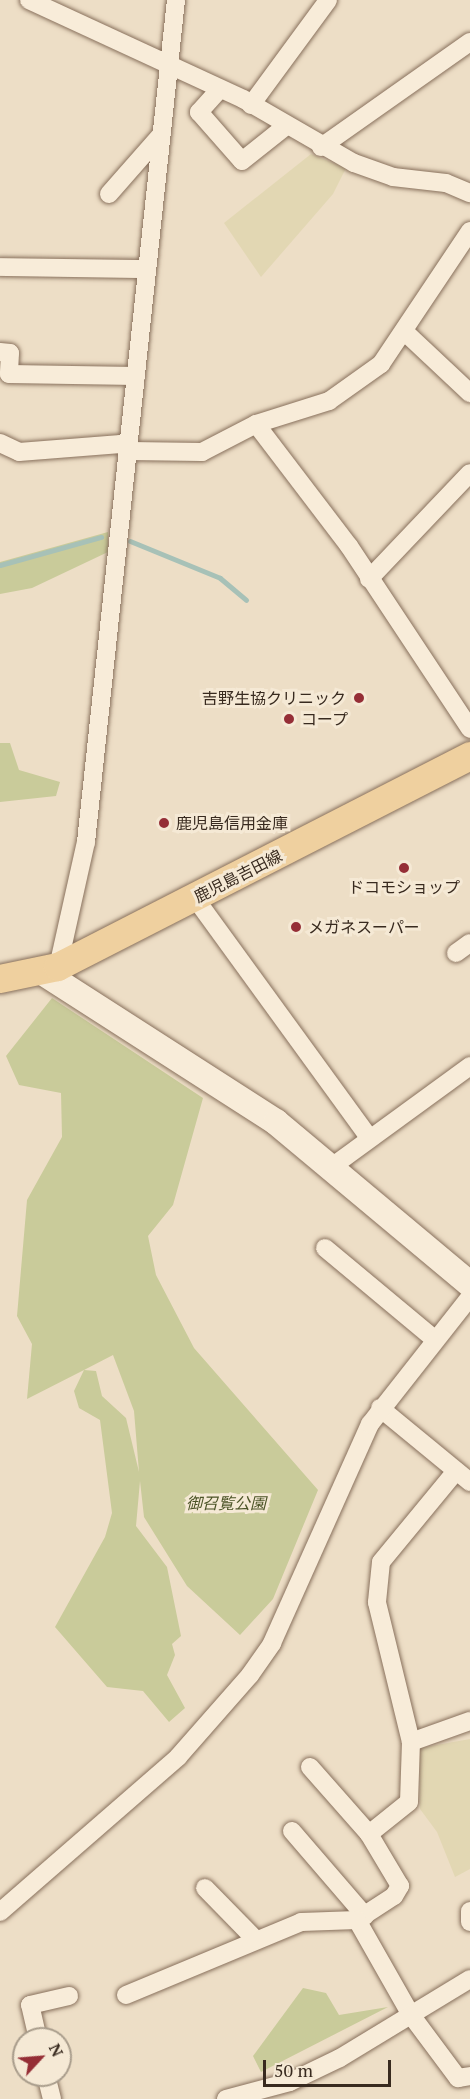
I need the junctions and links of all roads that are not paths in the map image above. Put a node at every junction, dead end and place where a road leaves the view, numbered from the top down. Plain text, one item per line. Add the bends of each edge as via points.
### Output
1 (29, 0) edge
2 (176, 0) edge
3 (328, 0) edge
4 (470, 42) edge
5 (166, 68) junction
6 (219, 90) junction
7 (251, 105) junction
8 (286, 126) junction
9 (159, 137) junction
10 (321, 147) junction
11 (470, 193) edge
12 (109, 194) dead end
13 (469, 236) edge
14 (0, 267) edge
15 (146, 269) junction
16 (406, 333) junction
17 (0, 352) edge
18 (136, 376) junction
19 (470, 393) edge
20 (256, 424) junction
21 (0, 443) edge
22 (130, 451) junction
23 (470, 473) edge
24 (369, 579) junction
25 (470, 729) edge
26 (470, 756) edge
27 (195, 898) junction
28 (51, 970) junction
29 (5, 974) edge
30 (470, 1066) edge
31 (368, 1136) junction
32 (333, 1166) junction
33 (325, 1248) dead end
34 (470, 1284) edge
35 (470, 1297) edge
36 (433, 1338) junction
37 (380, 1408) junction
38 (463, 1477) edge
39 (470, 1721) edge
40 (411, 1742) junction
41 (309, 1767) dead end
42 (292, 1831) dead end
43 (369, 1834) junction
44 (205, 1888) dead end
45 (470, 1911) edge
46 (0, 1912) edge
47 (361, 1918) junction
48 (470, 1922) edge
49 (255, 1939) junction
50 (470, 1979) edge
51 (126, 1995) dead end
52 (69, 1996) dead end
53 (411, 2014) junction
54 (35, 2027) edge
55 (470, 2076) edge
56 (244, 2097) edge
57 (225, 2099) edge

1 - 5 street
2 - 5 street
3 - 7 street
4 - 10 street
5 - 6 street
5 - 9 street
6 - 7 street
6 - 8 street via 200,112 242,161
7 - 8 street
8 - 10 street
9 - 12 street
9 - 15 street
10 - 11 street via 393,177 456,185
13 - 16 street
14 - 15 street
15 - 18 street
16 - 19 street
16 - 20 street via 351,390
17 - 18 street via 10,353 9,374
18 - 22 street
20 - 22 street via 202,452
20 - 24 street
21 - 22 street via 19,452 121,444
22 - 28 street via 87,842
23 - 24 street
24 - 25 street
26 - 27 main road, 鹿児島吉田線
27 - 28 main road, 鹿児島吉田線
27 - 31 street
28 - 29 main road, 鹿児島吉田線
28 - 32 street via 276,1122
30 - 31 street
31 - 32 street
32 - 34 street
33 - 36 street
35 - 36 street
36 - 37 street
37 - 38 street
37 - 46 street via 272,1644 250,1675 178,1757
38 - 40 street via 381,1562 377,1602
39 - 40 street
40 - 43 street via 408,1802
41 - 43 street
42 - 47 street
43 - 47 street via 399,1886 394,1896
44 - 49 street
45 - 48 street
47 - 49 street via 301,1922
47 - 53 street
49 - 51 street
50 - 53 street
52 - 54 street via 30,2005
53 - 55 street via 458,2078
53 - 56 street via 290,2082
56 - 57 street

